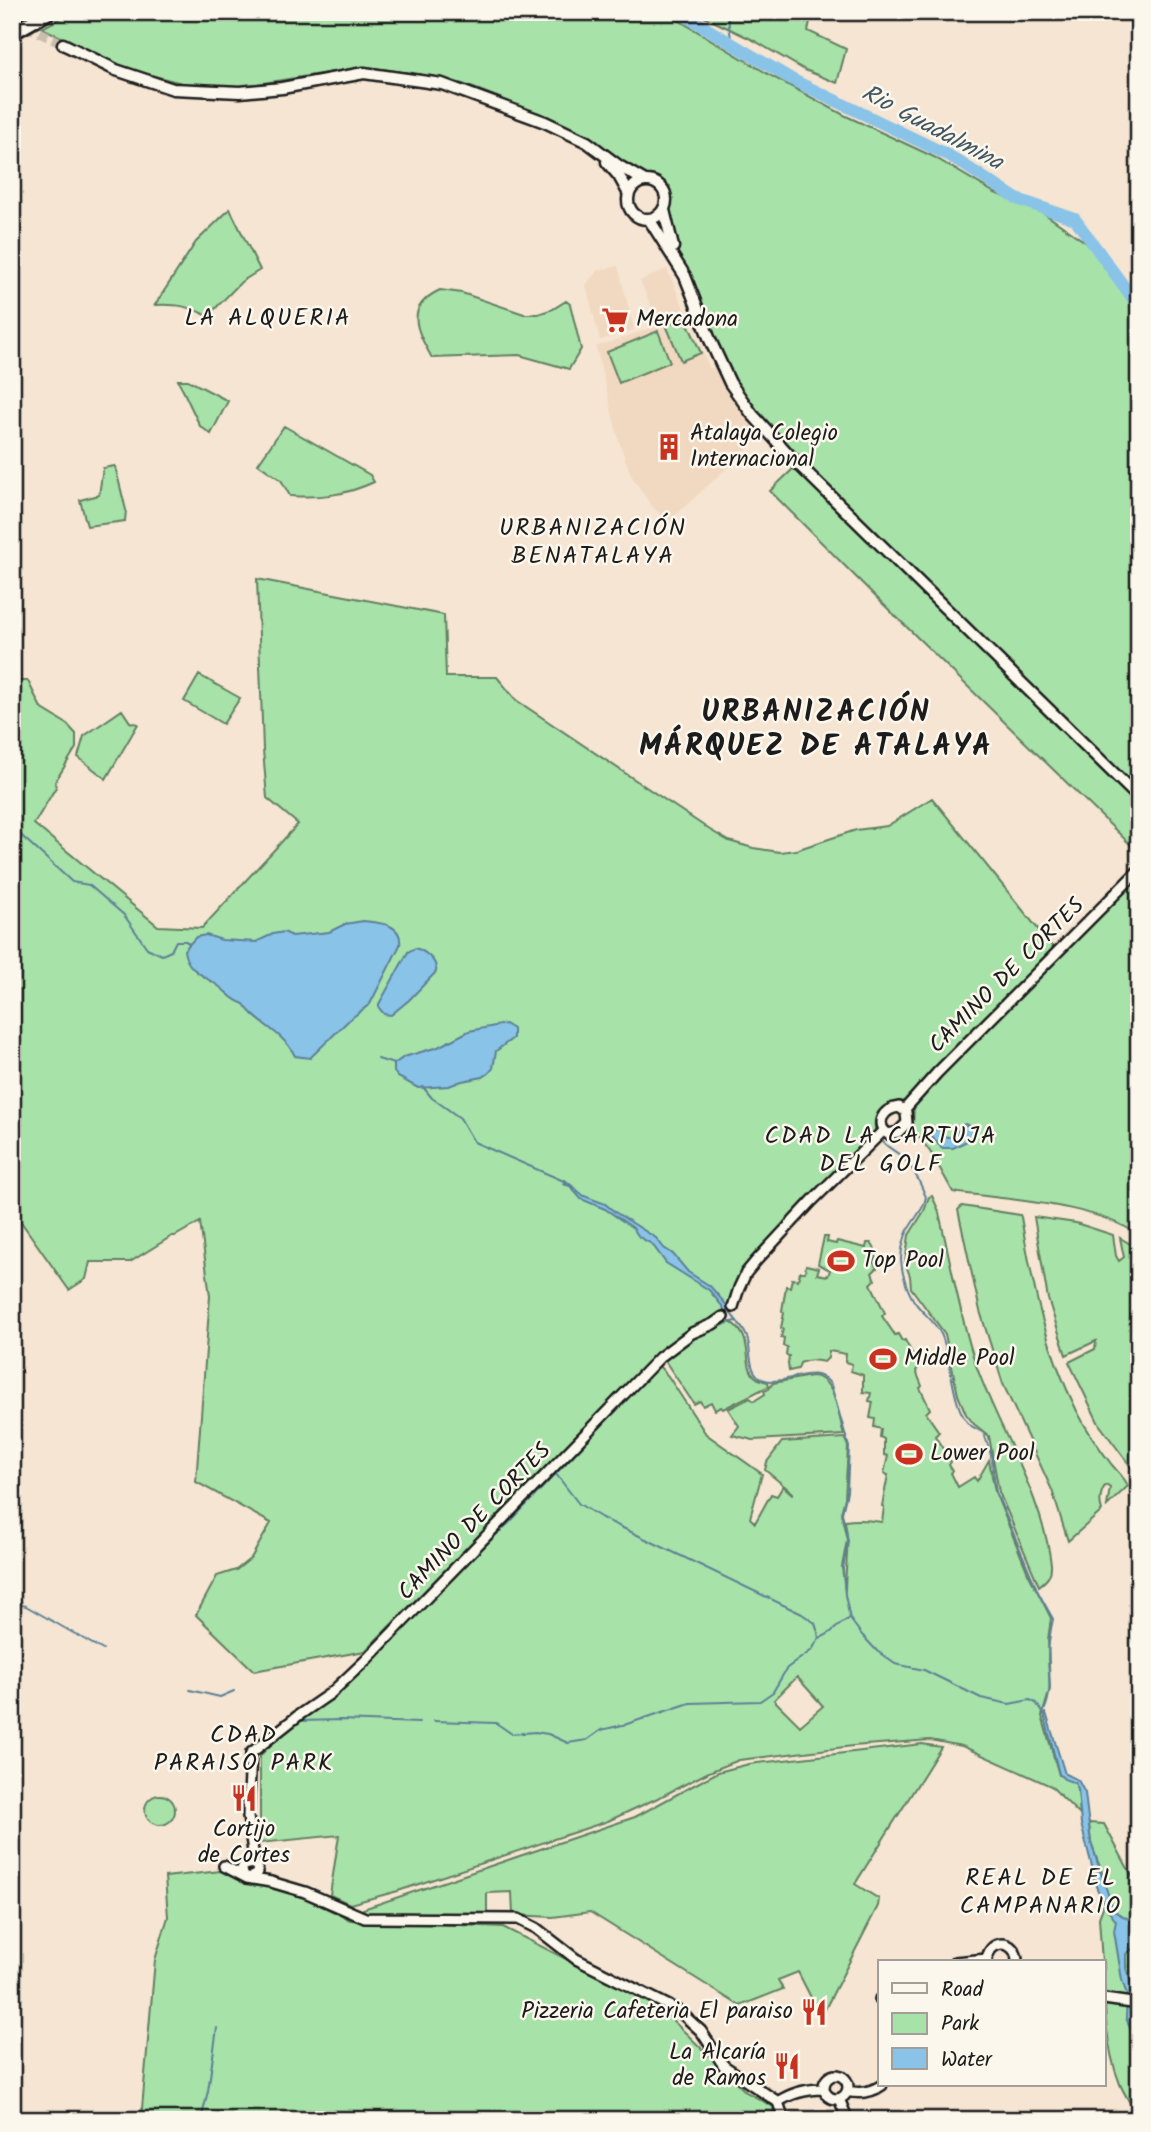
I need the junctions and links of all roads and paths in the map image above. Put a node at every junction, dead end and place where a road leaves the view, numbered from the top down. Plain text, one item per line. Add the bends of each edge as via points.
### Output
1 (49, 12) edge
2 (12, 33) edge
3 (63, 44) tunnel mouth
4 (570, 134) junction
5 (645, 181) junction
6 (629, 194) junction
7 (664, 210) junction
8 (649, 219) junction
9 (679, 264) junction
10 (1139, 797) edge
11 (1139, 870) edge
12 (904, 1110) junction
13 (883, 1131) junction
14 (733, 1307) dead end
15 (723, 1317) dead end
16 (987, 1960) edge
17 (1017, 1960) edge
18 (1106, 2000) edge
19 (1139, 2004) edge
20 (881, 2086) edge
21 (824, 2089) junction
22 (847, 2091) junction
23 (839, 2099) junction
24 (778, 2102) junction
25 (785, 2120) edge
26 (848, 2120) edge

1 - 2 highway
3 - 4 main road via 116,71 173,89 240,92 364,73 442,84
4 - 5 main road
4 - 6 main road via 606,160
5 - 6 main road
5 - 7 main road via 663,188
6 - 8 main road via 633,213
7 - 8 main road
7 - 9 main road
8 - 9 main road
9 - 10 main road via 730,383 764,429
11 - 12 street, CAMINO DE CORTES
12 - 13 street via 893,1108 883,1115
12 - 13 street via 908,1117 903,1128 894,1134
13 - 14 street via 756,1261
15 - 24 street, CAMINO DE CORTES via 660,1357 367,1659 331,1693 251,1753 250,1869 265,1883 305,1892 365,1918 518,1919 576,1959 679,2011 701,2031 724,2066
16 - 17 street via 994,1946 1005,1944 1015,1950
18 - 19 street
20 - 22 street via 866,2093
21 - 22 street via 828,2079 837,2076 844,2079
21 - 23 street
21 - 24 street
22 - 23 street
23 - 26 street
24 - 25 street

